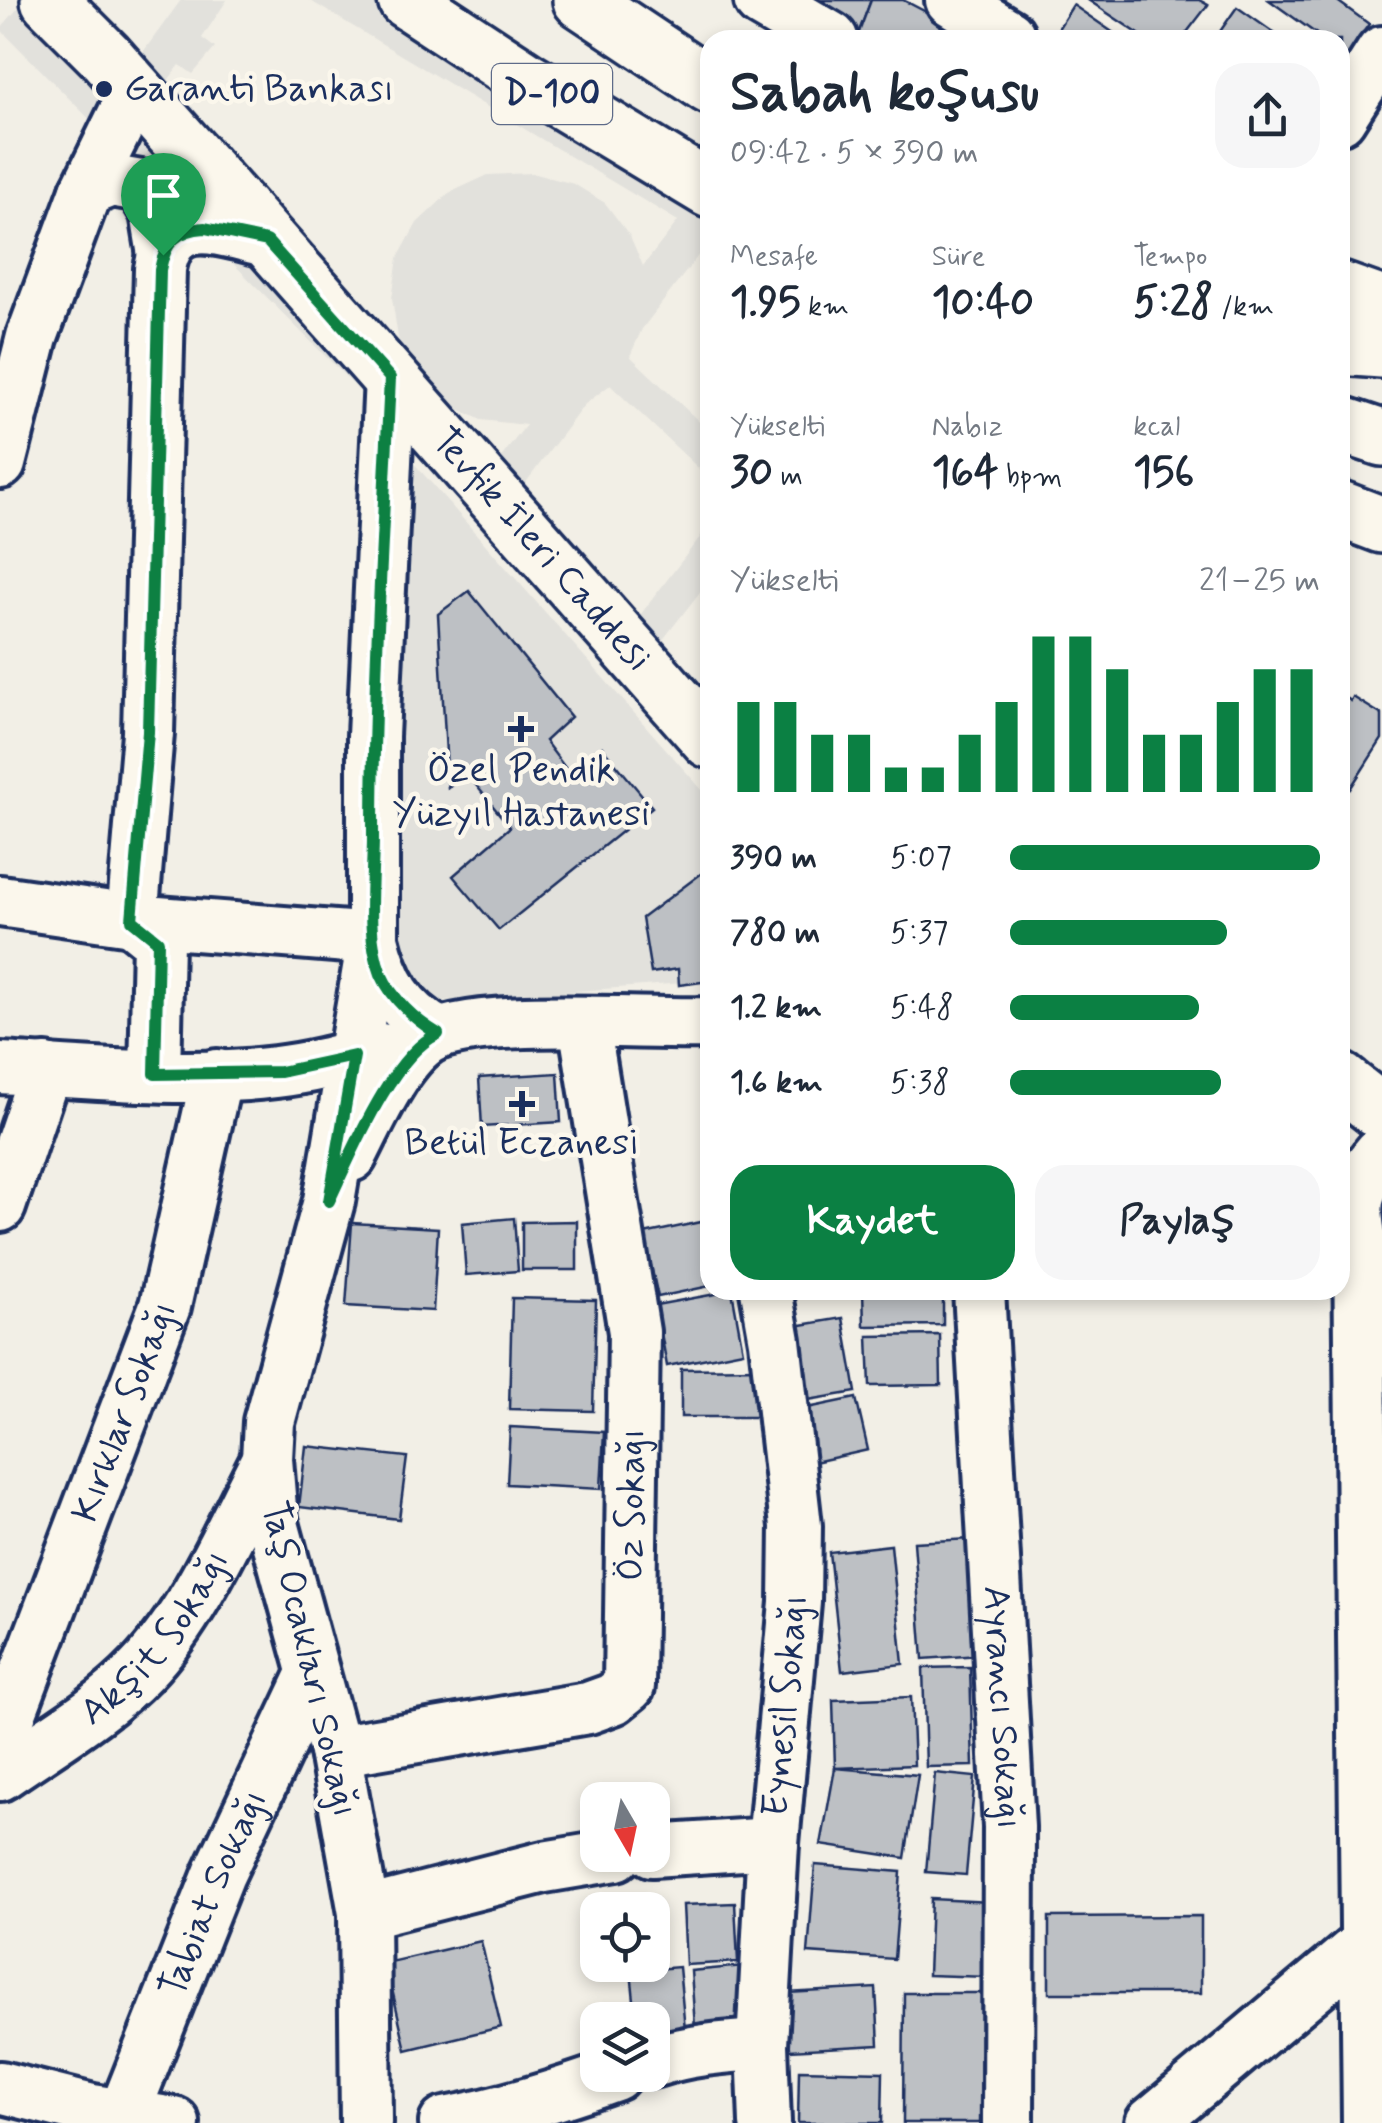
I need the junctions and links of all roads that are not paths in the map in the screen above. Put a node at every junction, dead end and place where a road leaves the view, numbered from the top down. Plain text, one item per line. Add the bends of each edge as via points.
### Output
1 (48, 0) edge
2 (406, 0) edge
3 (581, 0) edge
4 (762, 0) edge
5 (951, 0) edge
6 (1015, 25) edge
7 (813, 30) edge
8 (1382, 52) edge
9 (700, 79) edge
10 (135, 91) junction
11 (1350, 102) edge
12 (700, 186) edge
13 (86, 191) junction
14 (267, 241) junction
15 (163, 255) junction
16 (1350, 294) edge
17 (1382, 305) edge
18 (16, 331) edge
19 (1350, 348) edge
20 (1382, 350) edge
21 (390, 378) junction
22 (1350, 427) edge
23 (1382, 438) edge
24 (0, 463) edge
25 (691, 704) edge
26 (0, 901) edge
27 (132, 920) junction
28 (373, 938) junction
29 (584, 1022) junction
30 (700, 1023) edge
31 (432, 1037) junction
32 (354, 1056) junction
33 (23, 1069) edge
34 (155, 1074) junction
35 (217, 1075) junction
36 (1350, 1088) edge
37 (1382, 1113) edge
38 (1382, 1154) edge
39 (329, 1201) junction
40 (0, 1206) edge
41 (1360, 1243) edge
42 (768, 1300) edge
43 (980, 1300) edge
44 (267, 1459) junction
45 (312, 1676) junction
46 (0, 1740) edge
47 (335, 1751) junction
48 (0, 1775) edge
49 (774, 1843) junction
50 (670, 1851) edge
51 (580, 1861) edge
52 (364, 1913) junction
53 (1375, 1940) edge
54 (762, 2045) junction
55 (670, 2056) edge
56 (580, 2086) edge
57 (0, 2087) edge
58 (72, 2114) edge
59 (123, 2116) junction
60 (174, 2123) edge
61 (366, 2123) edge
62 (445, 2123) edge
63 (765, 2123) edge
64 (1008, 2123) edge
65 (1152, 2123) edge
66 (1368, 2123) edge

1 - 10 main road, Tevfik İleri Caddesi
2 - 12 main road, D-100
3 - 9 main road, D-100
4 - 7 main road
5 - 6 street
8 - 11 street
10 - 13 street
10 - 14 main road, Tevfik İleri Caddesi
13 - 15 street via 111,181 141,186 156,212
13 - 18 street
14 - 15 street via 184,230
14 - 21 main road, Tevfik İleri Caddesi
15 - 27 street via 148,732
16 - 17 main road
18 - 24 street
19 - 20 main road
21 - 25 main road, Tevfik İleri Caddesi
21 - 28 street via 373,736
22 - 23 main road
26 - 27 street
27 - 28 street
27 - 34 street via 158,941
28 - 31 street via 392,993
28 - 32 street
29 - 30 street
29 - 31 street
29 - 47 street, Öz Sokağı via 634,1332 630,1686 588,1708
31 - 32 street
31 - 39 street via 406,1058
32 - 35 street via 280,1072
32 - 39 street
33 - 34 street
33 - 40 street
34 - 35 street
35 - 46 street, Kırklar Sokağı via 165,1306
36 - 37 main road
38 - 41 main road via 1354,1199
39 - 44 street, Taş Ocakları Sokağı via 269,1422
41 - 53 street via 1358,1402
42 - 49 street, Eynesil Sokağı via 796,1526
43 - 64 street, Ayrancı Sokağı via 1008,1827
44 - 45 street, Taş Ocakları Sokağı via 272,1520
44 - 48 street, Akşit Sokağı via 168,1638 142,1669
45 - 47 street, Taş Ocakları Sokağı
45 - 59 street, Tabiat Sokağı via 218,1874
47 - 52 street, Taş Ocakları Sokağı
49 - 50 street
49 - 54 street, Eynesil Sokağı
51 - 52 street
52 - 61 street, Taş Ocakları Sokağı
53 - 65 street
53 - 66 street
54 - 55 street
54 - 63 street, Eynesil Sokağı
56 - 62 street
57 - 58 street
58 - 59 street
59 - 60 street

